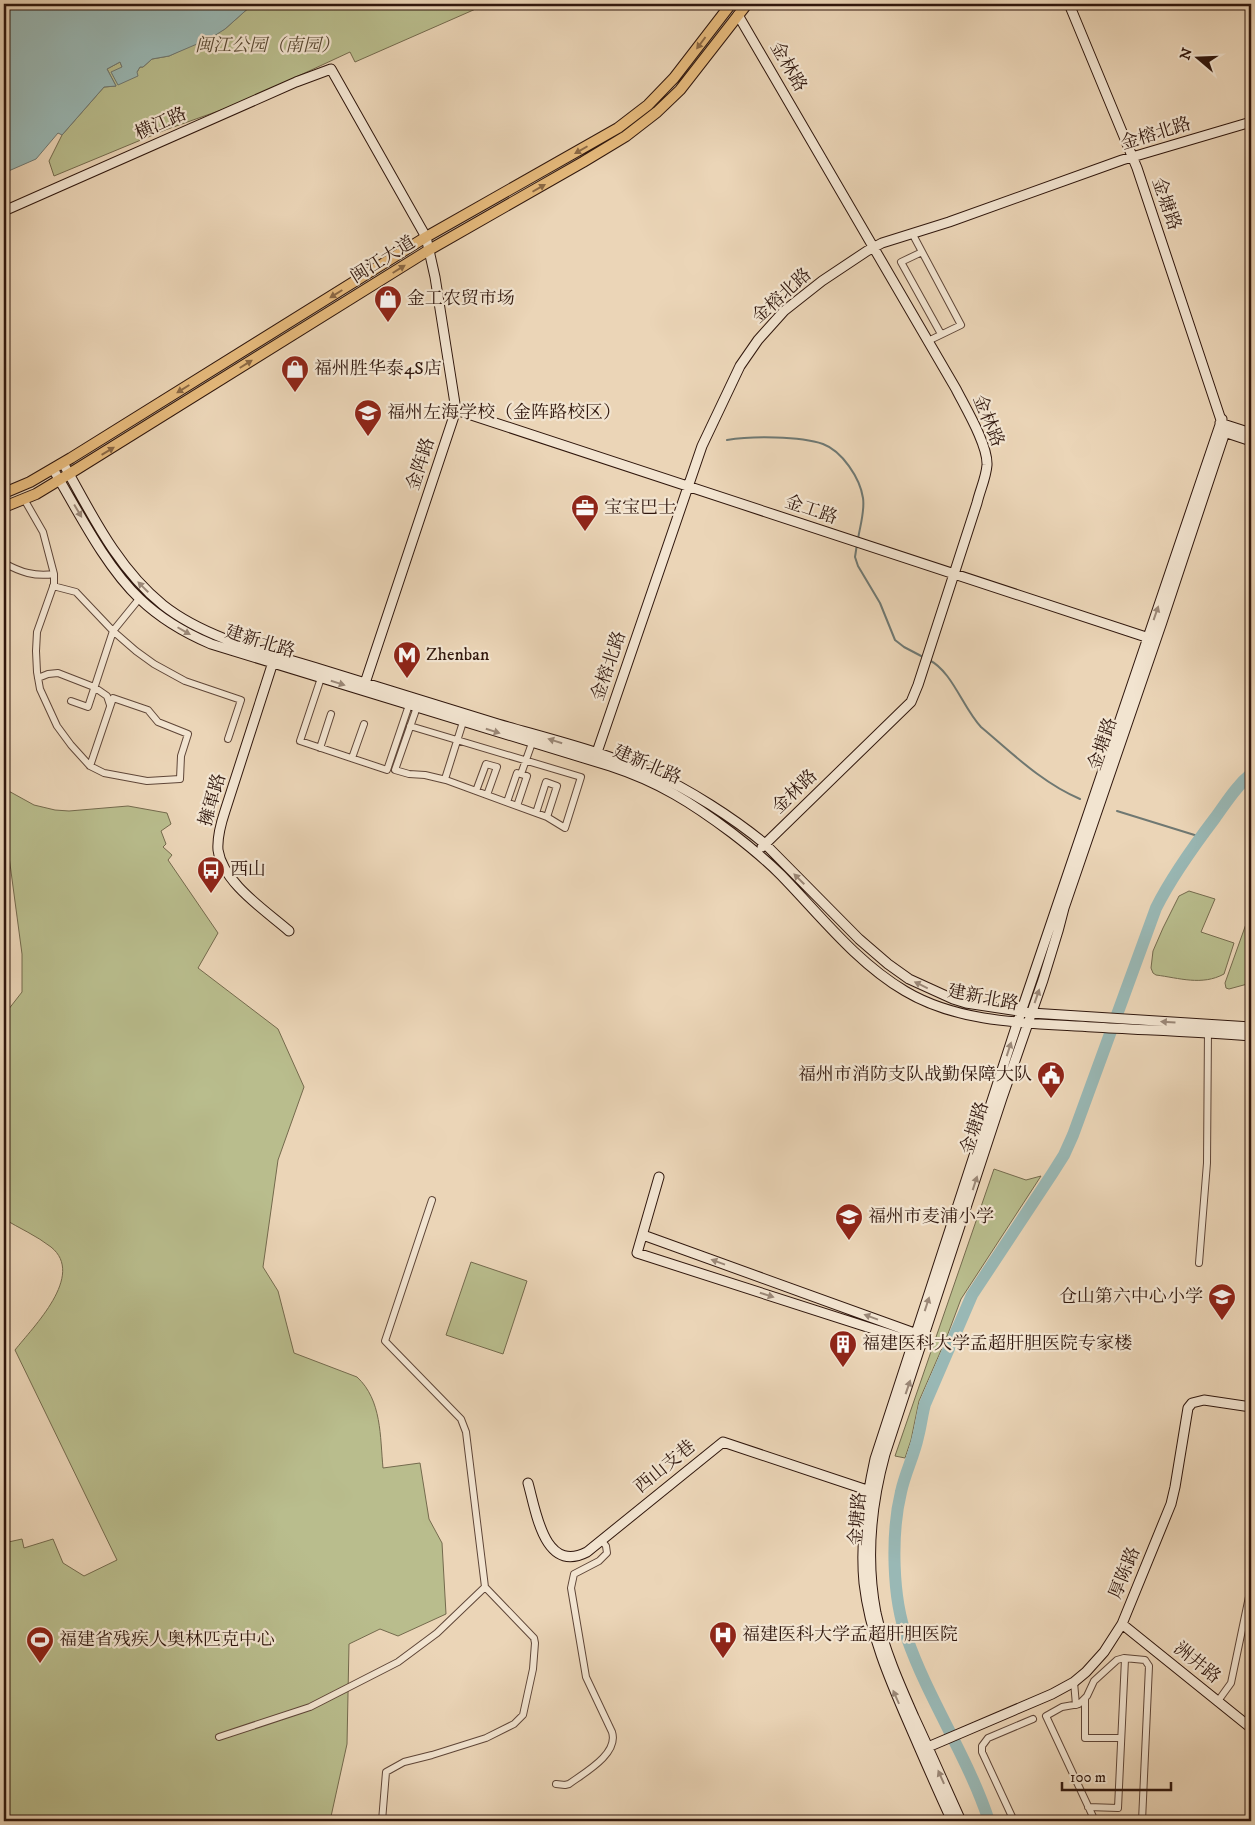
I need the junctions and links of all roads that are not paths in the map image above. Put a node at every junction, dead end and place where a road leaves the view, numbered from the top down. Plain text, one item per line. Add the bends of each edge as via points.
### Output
1 (730, 4) edge
2 (747, 4) edge
3 (1069, 4) edge
4 (738, 15) junction
5 (331, 69) joint
6 (1251, 122) edge
7 (1133, 157) junction
8 (4, 211) edge
9 (912, 233) junction
10 (426, 237) junction
11 (874, 247) junction
12 (429, 250) junction
13 (922, 252) junction
14 (941, 334) junction
15 (928, 340) junction
16 (456, 410) junction
17 (1222, 426) junction
18 (1251, 433) edge
19 (1251, 441) edge
20 (63, 463) junction
21 (53, 469) junction
22 (70, 474) junction
23 (60, 480) junction
24 (687, 486) junction
25 (4, 493) edge
26 (24, 499) junction
27 (4, 507) edge
28 (4, 563) edge
29 (54, 574) junction
30 (954, 574) junction
31 (53, 586) junction
32 (140, 599) junction
33 (113, 631) junction
34 (1152, 639) junction
35 (274, 659) junction
36 (38, 678) junction
37 (321, 678) junction
38 (365, 683) junction
39 (94, 687) junction
40 (71, 701) dead end
41 (110, 705) junction
42 (413, 706) junction
43 (331, 714) dead end
44 (463, 722) junction
45 (364, 724) dead end
46 (410, 726) junction
47 (228, 739) dead end
48 (457, 740) junction
49 (532, 743) junction
50 (320, 748) junction
51 (596, 757) junction
52 (352, 758) junction
53 (525, 761) junction
54 (90, 766) junction
55 (521, 774) junction
56 (445, 779) junction
57 (476, 791) junction
58 (487, 795) junction
59 (507, 802) junction
60 (518, 806) junction
61 (536, 813) junction
62 (547, 817) junction
63 (765, 844) junction
64 (756, 852) junction
65 (289, 931) dead end
66 (1027, 1016) junction
67 (1018, 1021) junction
68 (1251, 1027) edge
69 (1208, 1029) junction
70 (1251, 1036) edge
71 (659, 1177) dead end
72 (432, 1200) dead end
73 (642, 1236) junction
74 (1199, 1263) dead end
75 (915, 1338) junction
76 (1251, 1407) edge
77 (528, 1483) dead end
78 (872, 1492) junction
79 (602, 1541) junction
80 (485, 1586) junction
81 (1251, 1587) edge
82 (1122, 1624) junction
83 (1125, 1659) junction
84 (1074, 1682) junction
85 (1085, 1699) junction
86 (1218, 1702) junction
87 (1076, 1705) junction
88 (1033, 1719) dead end
89 (1251, 1728) edge
90 (219, 1738) dead end
91 (1121, 1738) junction
92 (928, 1747) junction
93 (556, 1784) dead end
94 (1088, 1807) junction
95 (382, 1821) edge
96 (952, 1821) edge
97 (961, 1821) edge
98 (1014, 1821) edge
99 (1095, 1821) edge
100 (1142, 1821) edge

1 -> 10 main road, 闽江大道 via 674,78 633,116 586,147
2 - 4 main road, 闽江大道
3 - 7 street, 金塘路
4 - 11 street, 金林路
12 -> 4 main road, 闽江大道 via 590,158 645,122 685,84
5 - 8 street, 横江路
5 - 10 street, 金阵路
6 - 7 street, 金榕北路
7 - 9 street, 金榕北路
7 - 17 street, 金塘路
9 - 11 street, 金榕北路
9 - 13 street
10 - 12 street, 金阵路
10 -> 20 main road, 闽江大道
11 - 15 street, 金林路
11 - 24 street, 金榕北路 via 798,299 758,340 727,390
12 - 16 street, 金阵路
22 -> 12 main road, 闽江大道
13 - 14 street via 961,325
13 - 14 street via 900,262
14 - 15 street
15 - 30 street, 金林路 via 960,396 987,459
16 - 24 street, 金工路
16 - 38 street, 金阵路
17 - 18 street
17 - 19 street
34 -> 17 street, 金塘路
20 - 21 main road, 闽江大道
20 - 22 street, 建新北路
21 - 23 street, 建新北路
21 - 25 main road, 闽江大道
22 - 23 main road, 闽江大道
35 -> 22 street, 建新北路 via 201,629 162,604 138,582 116,553
23 - 26 main road, 闽江大道
23 -> 32 street, 建新北路 via 106,557
24 - 30 street, 金工路
24 - 51 street, 金榕北路
26 - 27 main road, 闽江大道
26 - 29 street via 43,532
28 - 29 street via 38,576
29 - 31 street
30 - 34 street, 金工路
30 - 63 street, 金林路 via 916,691 907,708
31 - 33 street via 76,592
31 - 36 street via 36,637
32 - 33 street
32 -> 35 street, 建新北路 via 167,621 198,639
33 - 39 street
33 - 47 street via 136,651 175,676 242,700
66 -> 34 street, 金塘路 via 1058,931
35 - 37 street, 建新北路
35 - 38 street, 建新北路
35 - 65 street, 擁軍路 via 224,811 218,850 232,880
36 - 39 street via 58,673
36 - 54 street via 44,701 57,726
37 -> 42 street, 建新北路
37 - 50 street via 300,741
51 -> 38 street, 建新北路
39 - 40 street via 88,707
39 - 41 street via 107,696
41 - 54 street
41 - 54 street via 113,698 148,710 158,722 188,734 181,756 180,779 153,781 118,777
42 - 44 street, 建新北路
42 - 46 street
42 - 52 street via 387,770
43 - 50 street
44 - 48 street
44 -> 49 street, 建新北路
45 - 52 street
46 - 48 street
46 - 56 street via 395,770
48 - 53 street
48 - 56 street
49 - 51 street, 建新北路
49 - 53 street
50 - 52 street
51 - 63 street, 建新北路 via 654,774 695,796
51 - 64 street, 建新北路 via 678,795
53 - 55 street
53 - 62 street via 580,777 565,828
55 - 59 street via 517,773
55 - 60 street via 528,776
56 - 57 street
57 - 58 street
57 - 58 street via 486,764 497,767
58 - 59 street
59 - 60 street
60 - 61 street
61 - 62 street
61 - 62 street via 546,782 557,786
63 - 64 street, 金林路
66 -> 63 street, 建新北路 via 966,1003 903,976 859,940
64 - 67 street, 建新北路 via 852,950 904,991 955,1012
66 - 67 street, 建新北路
69 -> 66 street, 建新北路 via 1129,1019
66 - 69 street, 建新北路 via 1126,1029
78 -> 66 street, 金塘路
75 -> 67 street, 金塘路
68 - 69 street, 建新北路
69 - 70 street, 建新北路
69 - 74 street via 1207,1163
71 - 73 street
72 - 80 street via 385,1341 461,1419 466,1432
75 -> 73 street
73 -> 75 street via 637,1253
75 - 78 street, 金塘路 via 875,1459
76 - 82 street, 厚陈路 via 1198,1400 1188,1408 1173,1496
77 - 79 street, 西山支巷 via 543,1533 554,1550 566,1556 580,1556
78 - 79 street, 西山支巷 via 723,1442
78 - 92 street, 金塘路 via 871,1550 876,1613 890,1659
96 -> 78 street, 金塘路 via 889,1679 872,1628 864,1582 863,1548 865,1509
79 - 93 street via 607,1553 574,1574 571,1588 586,1677 613,1740 601,1761 569,1784
80 - 90 street via 436,1633 398,1662 310,1707
80 - 95 street via 534,1638 533,1669 523,1715 514,1724 486,1738 404,1762 386,1772
81 - 86 street via 1232,1683
82 - 84 street, 厚陈路 via 1096,1662
82 - 86 street, 洲井路
83 - 85 street via 1114,1662 1092,1684
83 - 91 street
83 - 100 street via 1146,1660 1150,1666
84 - 87 street
84 - 92 street, 厚陈路 via 1040,1700
85 - 87 street
85 - 91 street via 1086,1738
86 - 89 street, 洲井路
87 - 94 street via 1062,1707 1046,1716
88 - 98 street via 988,1738 982,1746
91 - 94 street via 1118,1808
97 -> 92 street, 金塘路
94 - 99 street

